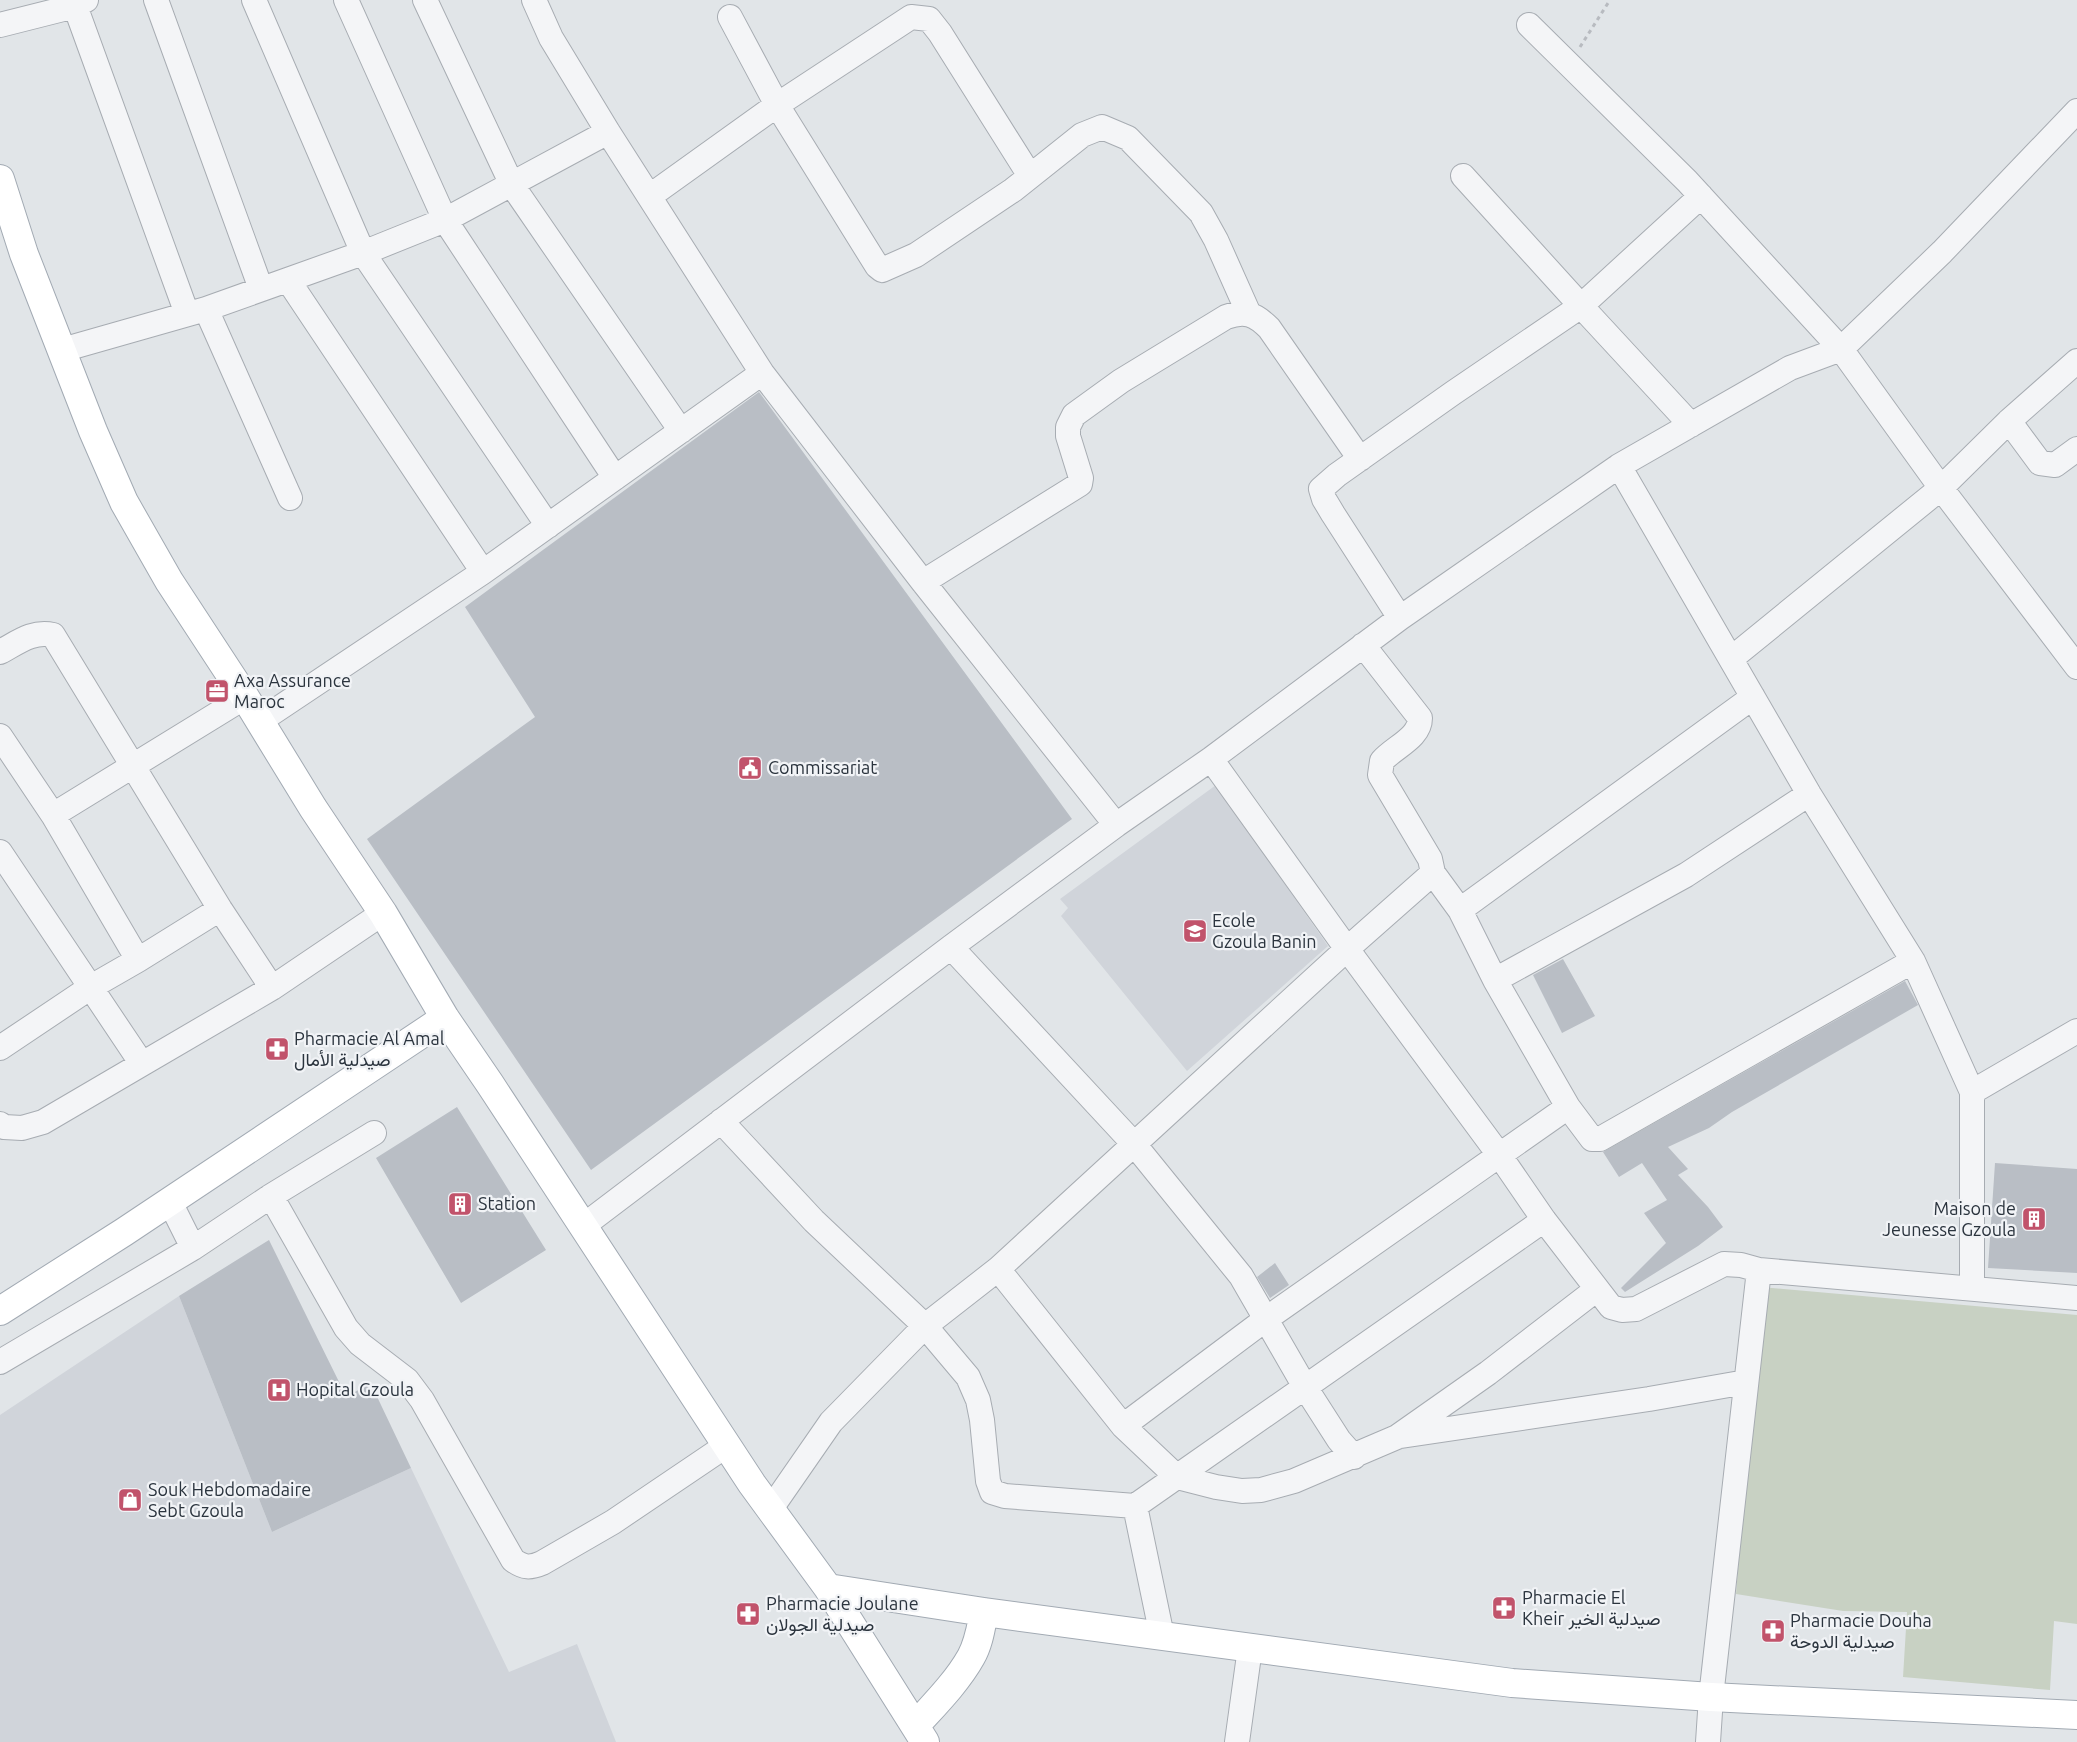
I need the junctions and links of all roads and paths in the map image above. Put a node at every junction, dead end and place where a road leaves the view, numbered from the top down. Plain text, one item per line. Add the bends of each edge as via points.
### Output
1 (156, 0) edge
2 (254, 0) edge
3 (346, 0) edge
4 (425, 0) edge
5 (534, 0) edge
6 (1610, 0) edge
7 (78, 2) edge
8 (730, 17) dead end
9 (0, 25) edge
10 (1529, 25) dead end
11 (1568, 64) junction
12 (777, 105) junction
13 (2077, 111) edge
14 (608, 132) junction
15 (1030, 176) junction
16 (1463, 176) dead end
17 (0, 179) edge
18 (512, 185) junction
19 (650, 196) junction
20 (1701, 196) junction
21 (445, 220) junction
22 (363, 253) junction
23 (288, 280) junction
24 (261, 289) junction
25 (1581, 306) junction
26 (197, 312) junction
27 (1249, 314) junction
28 (62, 350) junction
29 (1841, 350) junction
30 (2077, 361) edge
31 (762, 373) junction
32 (2009, 421) junction
33 (1691, 425) junction
34 (681, 431) junction
35 (2077, 449) edge
36 (1360, 459) junction
37 (1619, 466) junction
38 (615, 478) junction
39 (1941, 488) junction
40 (290, 498) dead end
41 (548, 526) junction
42 (484, 572) junction
43 (922, 582) junction
44 (1400, 618) junction
45 (1363, 645) junction
46 (0, 652) edge
47 (1732, 658) junction
48 (2077, 667) edge
49 (245, 696) junction
50 (1753, 697) junction
51 (260, 721) junction
52 (0, 736) edge
53 (1211, 759) junction
54 (133, 766) junction
55 (1809, 794) junction
56 (53, 815) junction
57 (1116, 826) junction
58 (0, 852) edge
59 (1433, 873) junction
60 (220, 909) junction
61 (1460, 910) junction
62 (383, 914) junction
63 (951, 948) junction
64 (1346, 949) junction
65 (138, 960) junction
66 (1913, 961) junction
67 (1495, 980) junction
68 (91, 987) junction
69 (272, 988) junction
70 (445, 1018) junction
71 (2077, 1031) edge
72 (0, 1048) edge
73 (142, 1064) junction
74 (1972, 1092) junction
75 (1568, 1107) junction
76 (721, 1121) junction
77 (0, 1124) edge
78 (374, 1134) dead end
79 (1134, 1144) junction
80 (1500, 1156) junction
81 (272, 1196) junction
82 (170, 1202) junction
83 (1544, 1220) junction
84 (583, 1226) junction
85 (193, 1248) junction
86 (998, 1269) junction
87 (1759, 1270) junction
88 (1972, 1288) junction
89 (1597, 1289) junction
90 (2077, 1298) edge
91 (0, 1311) edge
92 (1266, 1319) junction
93 (925, 1326) junction
94 (0, 1362) edge
95 (1746, 1382) junction
96 (1305, 1387) junction
97 (1123, 1426) junction
98 (1397, 1437) junction
99 (726, 1445) junction
100 (1354, 1457) junction
101 (1177, 1477) junction
102 (1135, 1506) junction
103 (770, 1510) junction
104 (828, 1588) junction
105 (984, 1612) junction
106 (1162, 1636) junction
107 (1250, 1648) junction
108 (1711, 1697) junction
109 (2077, 1715) edge
110 (920, 1734) edge
111 (1238, 1742) edge
112 (1708, 1742) edge

1 - 24 street
2 - 22 street
3 - 21 street
4 - 18 street
5 - 14 street via 552,38
6 - 11 path
7 - 9 street
7 - 26 street
8 - 12 street
10 - 11 street
11 - 20 street
12 - 15 street via 911,17 928,19
12 - 15 street via 882,270 916,255
12 - 19 street
13 - 29 street via 1942,252
14 - 18 street
14 - 19 street
15 - 27 street via 1082,135 1102,128 1128,138 1201,213
16 - 25 street
17 - 28 main road via 24,254
18 - 21 street
18 - 34 street
19 - 31 street
20 - 25 street
20 - 29 street
21 - 22 street
21 - 38 street
22 - 23 street
22 - 41 street
23 - 24 street
23 - 42 street
24 - 26 street
25 - 33 street
25 - 36 street
26 - 28 street
26 - 40 street
27 - 36 street via 1258,317 1269,328
27 - 43 street via 1237,313 1226,317 1121,381 1074,415 1068,436 1080,484
28 - 49 main road via 124,502 169,581
29 - 33 street via 1790,368
29 - 39 street
30 - 32 street
31 - 34 street
31 - 43 street
32 - 35 street via 2040,463 2055,466
32 - 39 street
33 - 37 street
34 - 38 street
36 - 44 street via 1324,485 1321,492
37 - 44 street
37 - 47 street
38 - 41 street
39 - 47 street
39 - 48 street
41 - 42 street
42 - 51 street
43 - 57 street
44 - 45 street
45 - 53 street
45 - 59 street via 1420,718 1418,730 1382,761 1380,775 1430,859
46 - 54 street via 35,634 54,635
47 - 50 street
49 - 51 main road
49 - 54 street
50 - 55 street
50 - 61 street
51 - 62 main road
52 - 56 street
53 - 57 street
53 - 64 street
54 - 56 street
54 - 60 street
55 - 66 street
55 - 67 street via 1686,875
56 - 65 street
57 - 63 street
58 - 68 street
59 - 61 street
59 - 64 street
60 - 65 street
60 - 69 street
61 - 67 street
62 - 69 street
62 - 70 main road
63 - 76 street
63 - 79 street
64 - 79 street
64 - 80 street
65 - 68 street
66 - 74 street
66 - 75 street via 1600,1139 1590,1138
67 - 75 street
68 - 72 street
68 - 73 street
69 - 73 street
70 - 82 main road
70 - 84 main road
71 - 74 street
73 - 77 street via 43,1122 22,1128
74 - 88 street
75 - 80 street
76 - 84 street
76 - 93 street via 814,1221
78 - 81 street
79 - 86 street
79 - 92 street via 1241,1276
80 - 83 street
80 - 92 street
81 - 85 street
81 - 99 street via 346,1328 360,1344 407,1380 422,1400 514,1560 522,1566 530,1568 542,1563 613,1522
82 - 85 street
82 - 91 main road
83 - 89 street
83 - 96 street
84 - 99 main road
85 - 94 street
86 - 93 street
86 - 97 street
87 - 88 street
87 - 89 street via 1724,1264 1636,1308 1622,1310 1611,1307
87 - 95 street
88 - 90 street
89 - 98 street
92 - 96 street
92 - 97 street
93 - 102 street via 968,1377 978,1400 992,1492 1005,1496
93 - 103 street via 831,1422
95 - 98 street
95 - 108 street
96 - 100 street via 1339,1440
96 - 101 street
97 - 101 street
98 - 100 street
99 - 103 main road
100 - 101 street via 1294,1481 1260,1490 1229,1490
101 - 102 street
102 - 106 street
103 - 104 main road
104 - 105 main road
104 - 110 main road
105 - 106 main road
105 - 110 main road via 980,1636 971,1657
106 - 107 main road
107 - 108 main road via 1512,1683
107 - 111 street
108 - 109 main road
108 - 112 street

